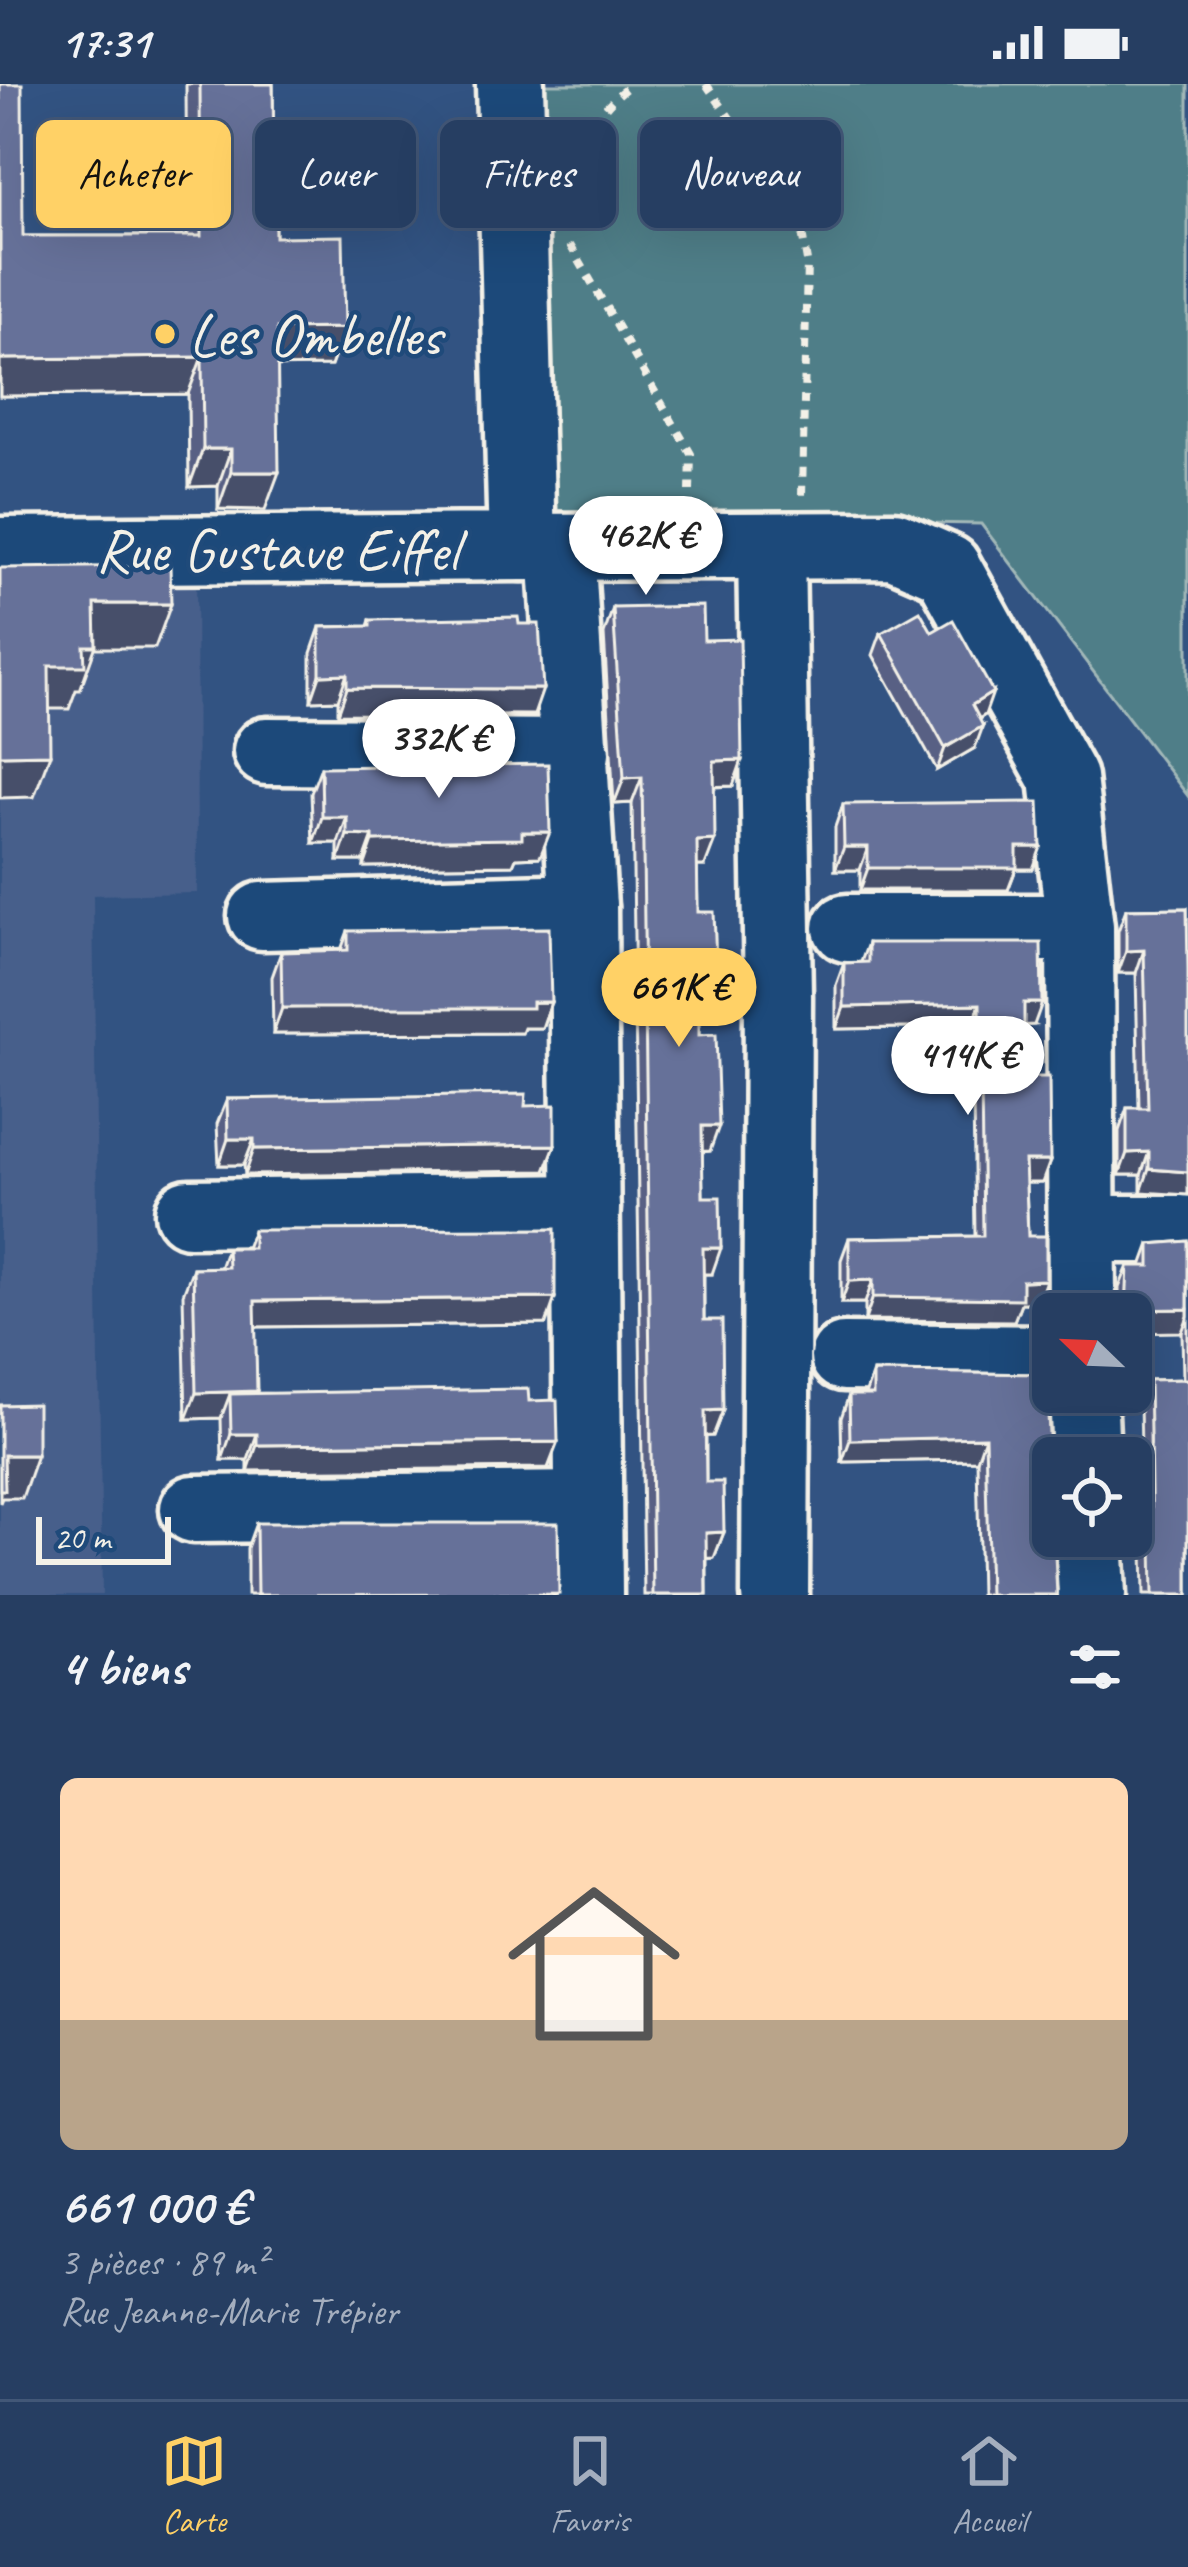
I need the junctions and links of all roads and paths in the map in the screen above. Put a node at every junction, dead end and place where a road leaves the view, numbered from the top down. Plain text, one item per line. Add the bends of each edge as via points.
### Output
1 (510, 84) edge
2 (706, 84) edge
3 (570, 245) dead end
4 (786, 546) junction
5 (542, 547) junction
6 (690, 547) junction
7 (0, 551) edge
8 (267, 751) dead end
9 (576, 753) junction
10 (583, 908) junction
11 (262, 916) dead end
12 (847, 928) dead end
13 (1080, 928) junction
14 (586, 1208) junction
15 (189, 1213) dead end
16 (1083, 1228) junction
17 (1188, 1229) edge
18 (1082, 1293) edge
19 (844, 1357) dead end
20 (1032, 1359) edge
21 (588, 1505) junction
22 (194, 1509) dead end
23 (1090, 1557) edge
24 (589, 1595) edge
25 (776, 1595) edge
26 (1092, 1595) edge

1 - 5 street, Rue Gustave Eiffel
2 - 4 path via 799,216 808,261
3 - 6 path via 691,454
4 - 6 street
4 - 13 street via 894,544 947,568 1063,778
4 - 25 street
5 - 6 street
5 - 7 street, Rue Gustave Eiffel
5 - 9 street
8 - 9 street
9 - 10 street
10 - 11 street
10 - 14 street
12 - 13 street
13 - 16 street
14 - 15 street
14 - 21 street
16 - 17 street
16 - 18 street
19 - 20 street
21 - 22 street
21 - 24 street
23 - 26 street

